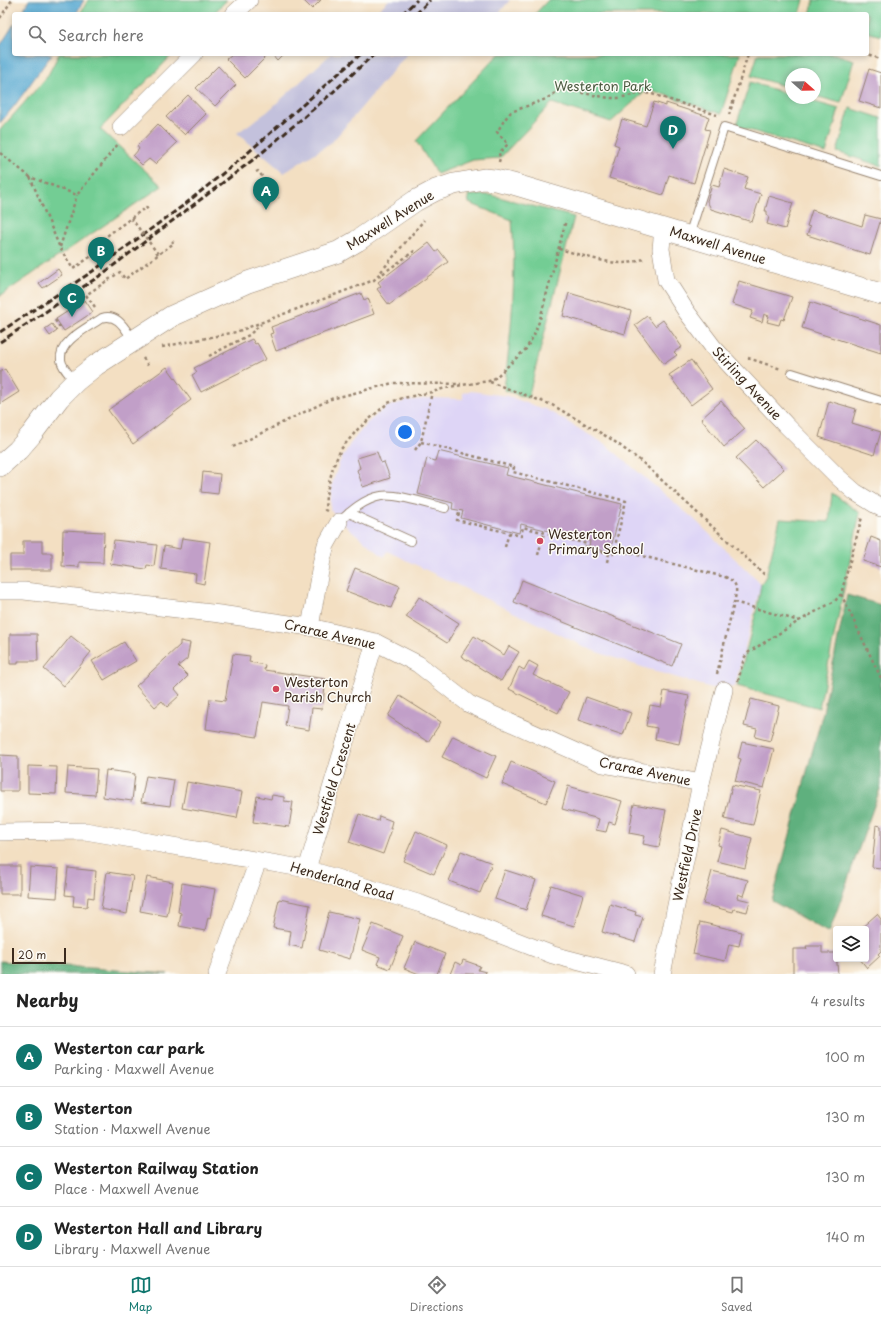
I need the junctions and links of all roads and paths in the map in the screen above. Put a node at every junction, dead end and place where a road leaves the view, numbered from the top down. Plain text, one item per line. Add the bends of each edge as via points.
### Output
1 (12, 0) edge
2 (249, 0) edge
3 (236, 12) edge
4 (0, 18) edge
5 (869, 55) edge
6 (192, 56) edge
7 (747, 56) edge
8 (881, 59) edge
9 (727, 118) junction
10 (121, 127) joint
11 (724, 128) junction
12 (508, 144) dead end
13 (0, 153) edge
14 (256, 172) dead end
15 (29, 176) junction
16 (881, 176) edge
17 (77, 195) junction
18 (279, 198) dead end
19 (571, 200) junction
20 (149, 212) dead end
21 (429, 214) dead end
22 (131, 218) junction
23 (662, 228) junction
24 (690, 236) junction
25 (172, 241) dead end
26 (60, 248) junction
27 (417, 249) dead end
28 (559, 249) junction
29 (158, 254) junction
30 (643, 259) dead end
31 (374, 280) junction
32 (881, 294) edge
33 (102, 318) junction
34 (263, 322) junction
35 (138, 337) junction
36 (209, 356) dead end
37 (742, 356) dead end
38 (144, 360) dead end
39 (149, 367) dead end
40 (792, 373) joint
41 (76, 381) junction
42 (489, 381) junction
43 (466, 384) junction
44 (432, 392) junction
45 (881, 401) edge
46 (421, 442) junction
47 (233, 447) dead end
48 (415, 450) dead end
49 (0, 466) edge
50 (445, 508) joint
51 (881, 508) edge
52 (324, 510) dead end
53 (344, 517) junction
54 (860, 524) dead end
55 (509, 532) junction
56 (544, 533) junction
57 (411, 541) dead end
58 (505, 547) dead end
59 (614, 549) junction
60 (609, 553) junction
61 (538, 555) dead end
62 (606, 562) dead end
63 (766, 576) dead end
64 (0, 591) edge
65 (841, 594) junction
66 (734, 602) junction
67 (799, 621) junction
68 (310, 627) junction
69 (376, 642) junction
70 (881, 678) edge
71 (724, 690) junction
72 (701, 783) junction
73 (0, 832) edge
74 (258, 861) junction
75 (307, 869) junction
76 (217, 974) edge
77 (626, 974) edge
78 (662, 974) edge

1 - 4 path
2 - 3 street
5 - 8 path
6 - 10 street
7 - 9 path
9 - 11 path
9 - 12 path via 652,94 609,98 567,90 558,91 546,99 511,112 497,132
10 - 17 path via 122,138
11 - 16 lane
11 - 24 lane
13 - 15 path
14 - 18 path via 258,170
15 - 17 path
15 - 26 path
17 - 26 path
19 - 23 street, Maxwell Avenue
19 - 28 path
19 - 35 street, Maxwell Avenue via 495,180 472,180 454,184 415,201 338,252 248,282 172,316
20 - 22 path via 146,207
21 - 31 path
22 - 26 path via 100,241 104,246 73,269
22 - 29 path, bridge
23 - 24 street, Maxwell Avenue
23 - 51 street, Stirling Avenue via 661,249 666,280 709,341 839,478 855,492
24 - 32 street, Maxwell Avenue
25 - 29 path via 174,243
27 - 31 path
28 - 30 path via 616,264
28 - 42 path via 534,335 526,349
29 - 33 path via 125,278 120,272 86,295
31 - 34 path
33 - 35 lane via 112,316 118,319
33 - 41 lane via 63,346 63,367
34 - 35 path via 236,332 155,348
34 - 36 path via 250,335
35 - 41 street, Maxwell Avenue
37 - 40 path
38 - 39 path
40 - 45 lane
41 - 49 street, Maxwell Avenue via 31,436
42 - 43 path
42 - 63 path via 552,405 611,438 642,462
43 - 44 path
43 - 47 path via 393,383 331,399
44 - 46 path
44 - 52 path via 388,403 358,429 341,449 333,467
46 - 48 path
46 - 59 path via 514,467 513,472 626,502
50 - 53 lane via 392,496 381,496 369,500
50 - 55 path via 458,513 457,520
53 - 57 lane
53 - 68 street via 326,545
54 - 65 path
55 - 56 path via 521,536 523,528
55 - 58 path
56 - 60 path via 587,544 586,548
56 - 61 path
59 - 60 path via 613,554
59 - 66 path via 725,577 736,585
60 - 62 path
64 - 68 street, Crarae Avenue via 24,590
65 - 67 path via 835,601
65 - 70 path
66 - 67 path
66 - 71 path via 716,682
67 - 71 path via 749,652 744,658 736,688
68 - 69 street, Crarae Avenue
69 - 72 street, Crarae Avenue via 418,664 469,704 603,764
69 - 75 street, Westfield Crescent
71 - 72 street, Westfield Drive
72 - 78 street, Westfield Drive
73 - 74 street, Henderland Road via 85,831
74 - 75 street, Henderland Road
74 - 76 street
75 - 77 street, Henderland Road via 421,904 553,955

